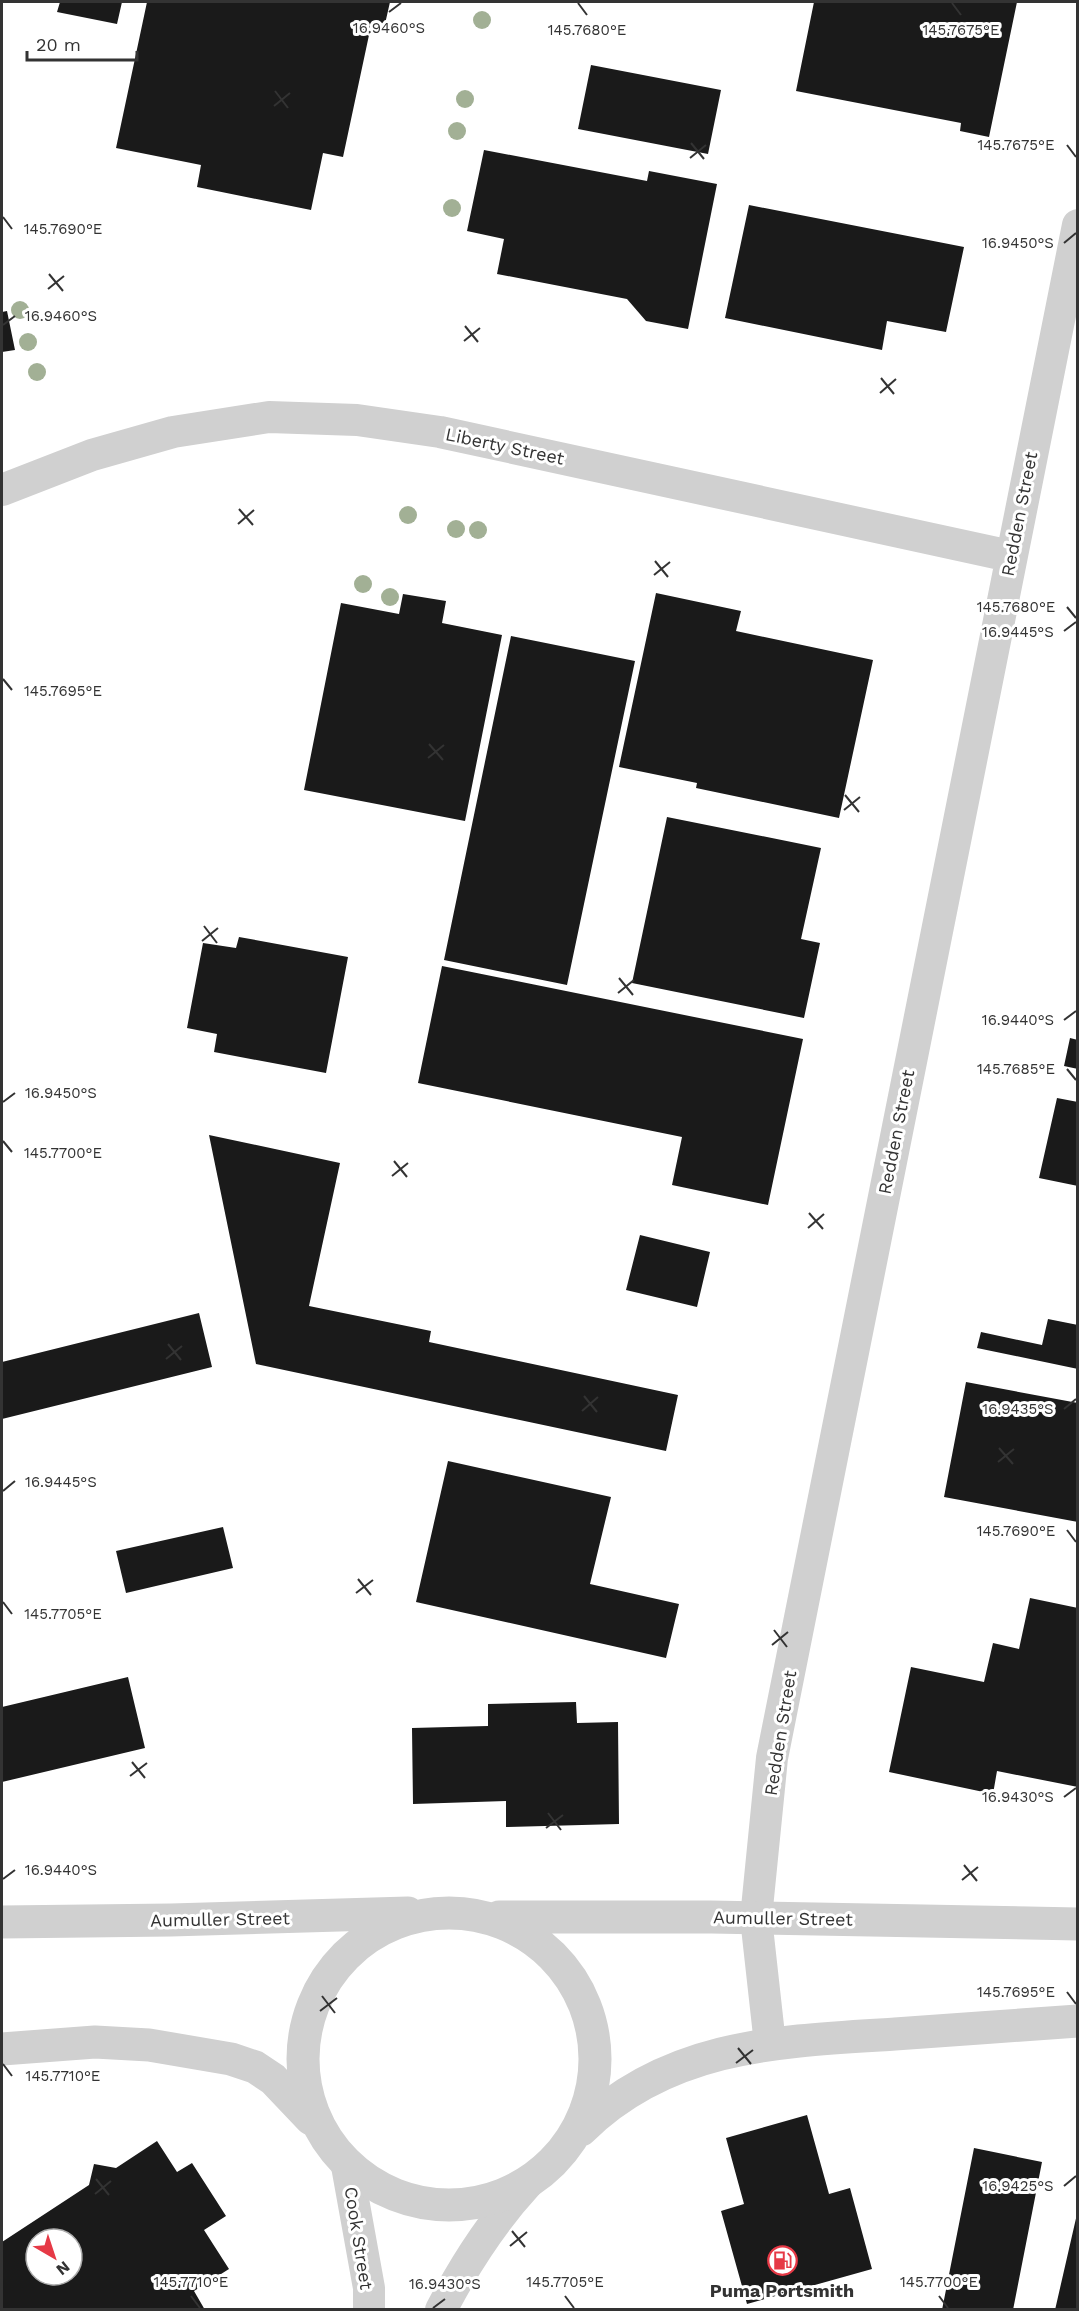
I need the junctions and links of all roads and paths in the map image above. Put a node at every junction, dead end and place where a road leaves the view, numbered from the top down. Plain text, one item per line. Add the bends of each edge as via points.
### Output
1 (1077, 225) edge
2 (2, 490) edge
3 (1010, 556) junction
4 (439, 1912) junction
5 (488, 1917) junction
6 (756, 1918) junction
7 (2, 1922) edge
8 (1077, 1924) edge
9 (1077, 2021) edge
10 (770, 2044) junction
11 (2, 2049) edge
12 (318, 2127) junction
13 (573, 2138) junction
14 (347, 2166) junction
15 (527, 2184) junction
16 (369, 2310) edge
17 (441, 2310) edge

1 - 3 street, Redden Street
2 - 3 street, Liberty Street via 92,455 173,432 269,417 357,420 440,432
3 - 6 street, Redden Street via 772,1758
4 - 5 street
4 - 7 street, Aumuller Street
4 - 12 street via 393,1924 351,1949 321,1987 305,2033 303,2081
5 - 6 street, Aumuller Street
5 - 13 street via 530,1935 564,1966 586,2005 597,2050 592,2096
6 - 8 street, Aumuller Street
6 - 10 street, Redden Street
9 - 10 street
10 - 13 street via 720,2052 679,2067 631,2090 598,2113
11 - 12 street via 95,2042 158,2046 231,2059 255,2067 273,2079
12 - 14 street
13 - 15 street via 553,2163
14 - 15 street via 387,2193 434,2205 482,2202
14 - 16 street, Cook Street via 362,2241
15 - 17 street via 483,2239

